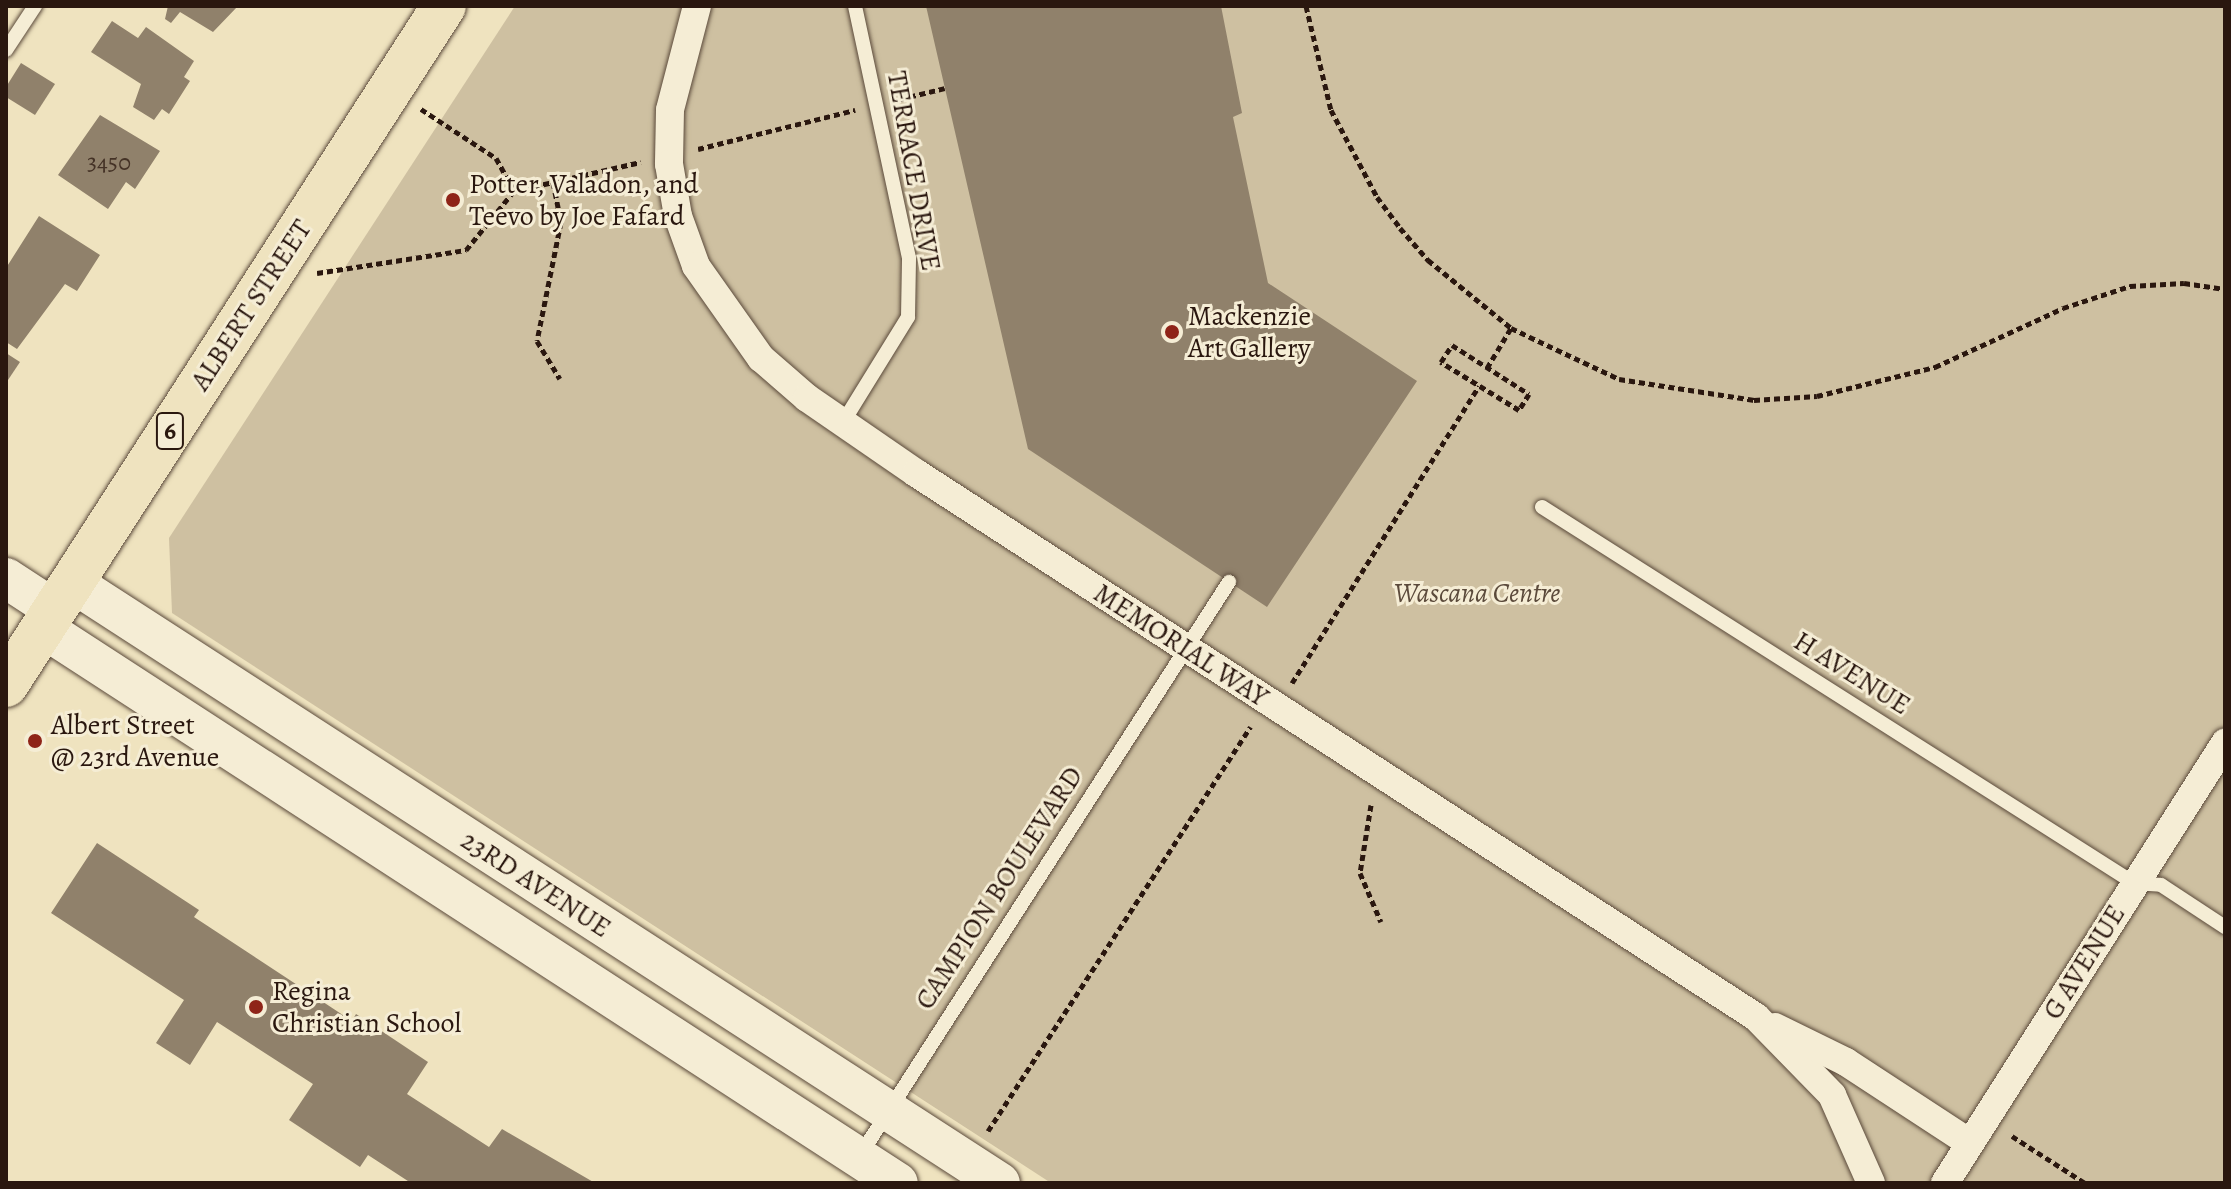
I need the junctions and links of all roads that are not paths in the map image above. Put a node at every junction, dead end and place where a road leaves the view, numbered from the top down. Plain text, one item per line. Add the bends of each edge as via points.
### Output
1 (35, 6) edge
2 (444, 6) edge
3 (697, 6) edge
4 (855, 6) edge
5 (6, 50) edge
6 (842, 424) junction
7 (1542, 507) dead end
8 (6, 578) edge
9 (1229, 582) dead end
10 (57, 607) junction
11 (1188, 650) junction
12 (6, 685) edge
13 (2225, 743) edge
14 (2134, 883) junction
15 (2225, 927) edge
16 (1756, 1017) junction
17 (887, 1112) junction
18 (1970, 1143) junction
19 (859, 1157) junction
20 (984, 1173) edge
21 (898, 1183) edge
22 (1871, 1183) edge
23 (1945, 1183) edge

1 - 5 lane
2 - 10 main road, ALBERT STREET / 6
3 - 6 street, MEMORIAL WAY via 670,110 669,164 691,253 725,313 761,358
4 - 6 lane, TERRACE DRIVE via 909,258 908,317
6 - 11 street, MEMORIAL WAY
7 - 14 lane, H AVENUE
8 - 10 main road, 23RD AVENUE
9 - 11 lane, CAMPION BOULEVARD
10 - 12 main road, ALBERT STREET / 6
10 - 17 main road, 23RD AVENUE
10 - 19 main road, 23RD AVENUE
11 - 16 street, MEMORIAL WAY
11 - 17 lane, CAMPION BOULEVARD via 1057,842
13 - 14 street, G AVENUE
14 - 15 lane, H AVENUE via 2161,885
14 - 18 street, G AVENUE
16 - 18 street via 1846,1062
16 - 22 street, MEMORIAL WAY via 1832,1095
17 - 19 lane, CAMPION BOULEVARD
17 - 20 main road, 23RD AVENUE
18 - 23 street, G AVENUE
19 - 21 main road, 23RD AVENUE

